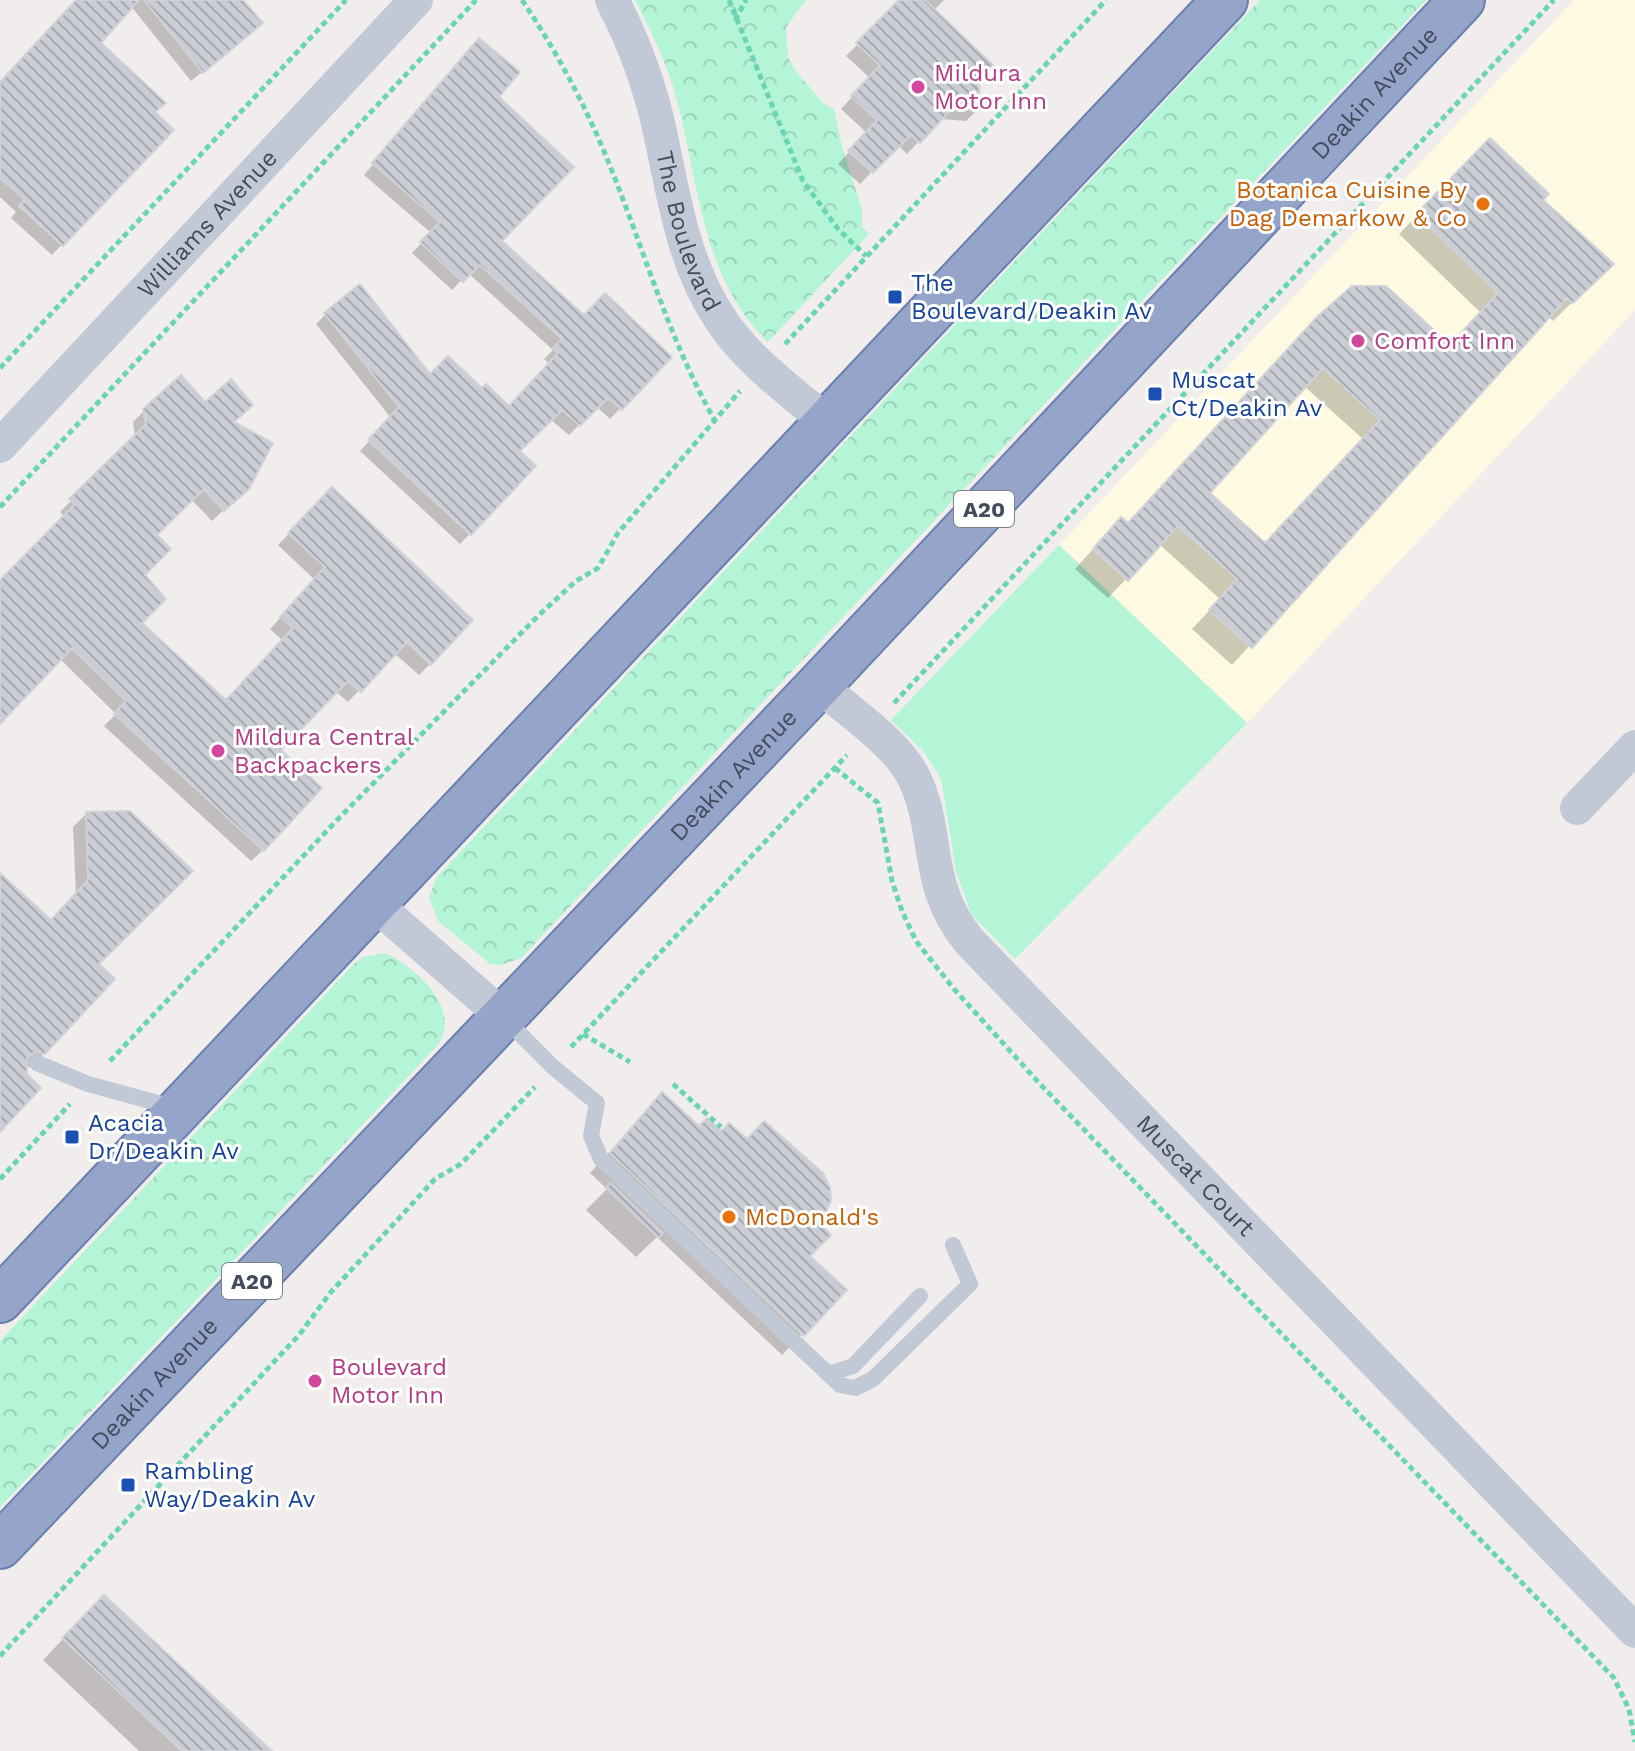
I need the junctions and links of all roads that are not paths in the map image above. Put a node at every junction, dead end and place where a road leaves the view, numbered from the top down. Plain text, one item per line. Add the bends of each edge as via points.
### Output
1 (416, 0) edge
2 (612, 0) edge
3 (1225, 0) edge
4 (1462, 0) edge
5 (828, 423) junction
6 (0, 446) edge
7 (819, 685) junction
8 (1635, 747) edge
9 (1577, 808) dead end
10 (376, 905) junction
11 (504, 1017) junction
12 (37, 1063) dead end
13 (183, 1110) junction
14 (953, 1245) dead end
15 (920, 1296) dead end
16 (0, 1300) edge
17 (828, 1374) junction
18 (0, 1546) edge
19 (1635, 1631) edge

1 - 6 street, Williams Avenue
2 - 5 street, The Boulevard via 638,52 671,196 718,317 763,366
3 - 5 highway
4 - 7 highway, Deakin Avenue / A20
5 - 10 highway
7 - 11 highway, Deakin Avenue / A20
7 - 19 street, Muscat Court via 910,772 943,904 969,941
8 - 9 street
10 - 11 street
10 - 13 highway
11 - 17 lane via 597,1103 591,1136 601,1159
11 - 18 highway, Deakin Avenue / A20
12 - 13 lane via 88,1084
13 - 16 highway
14 - 17 lane via 970,1284 964,1291 873,1379 855,1388 840,1385
15 - 17 lane via 853,1366

